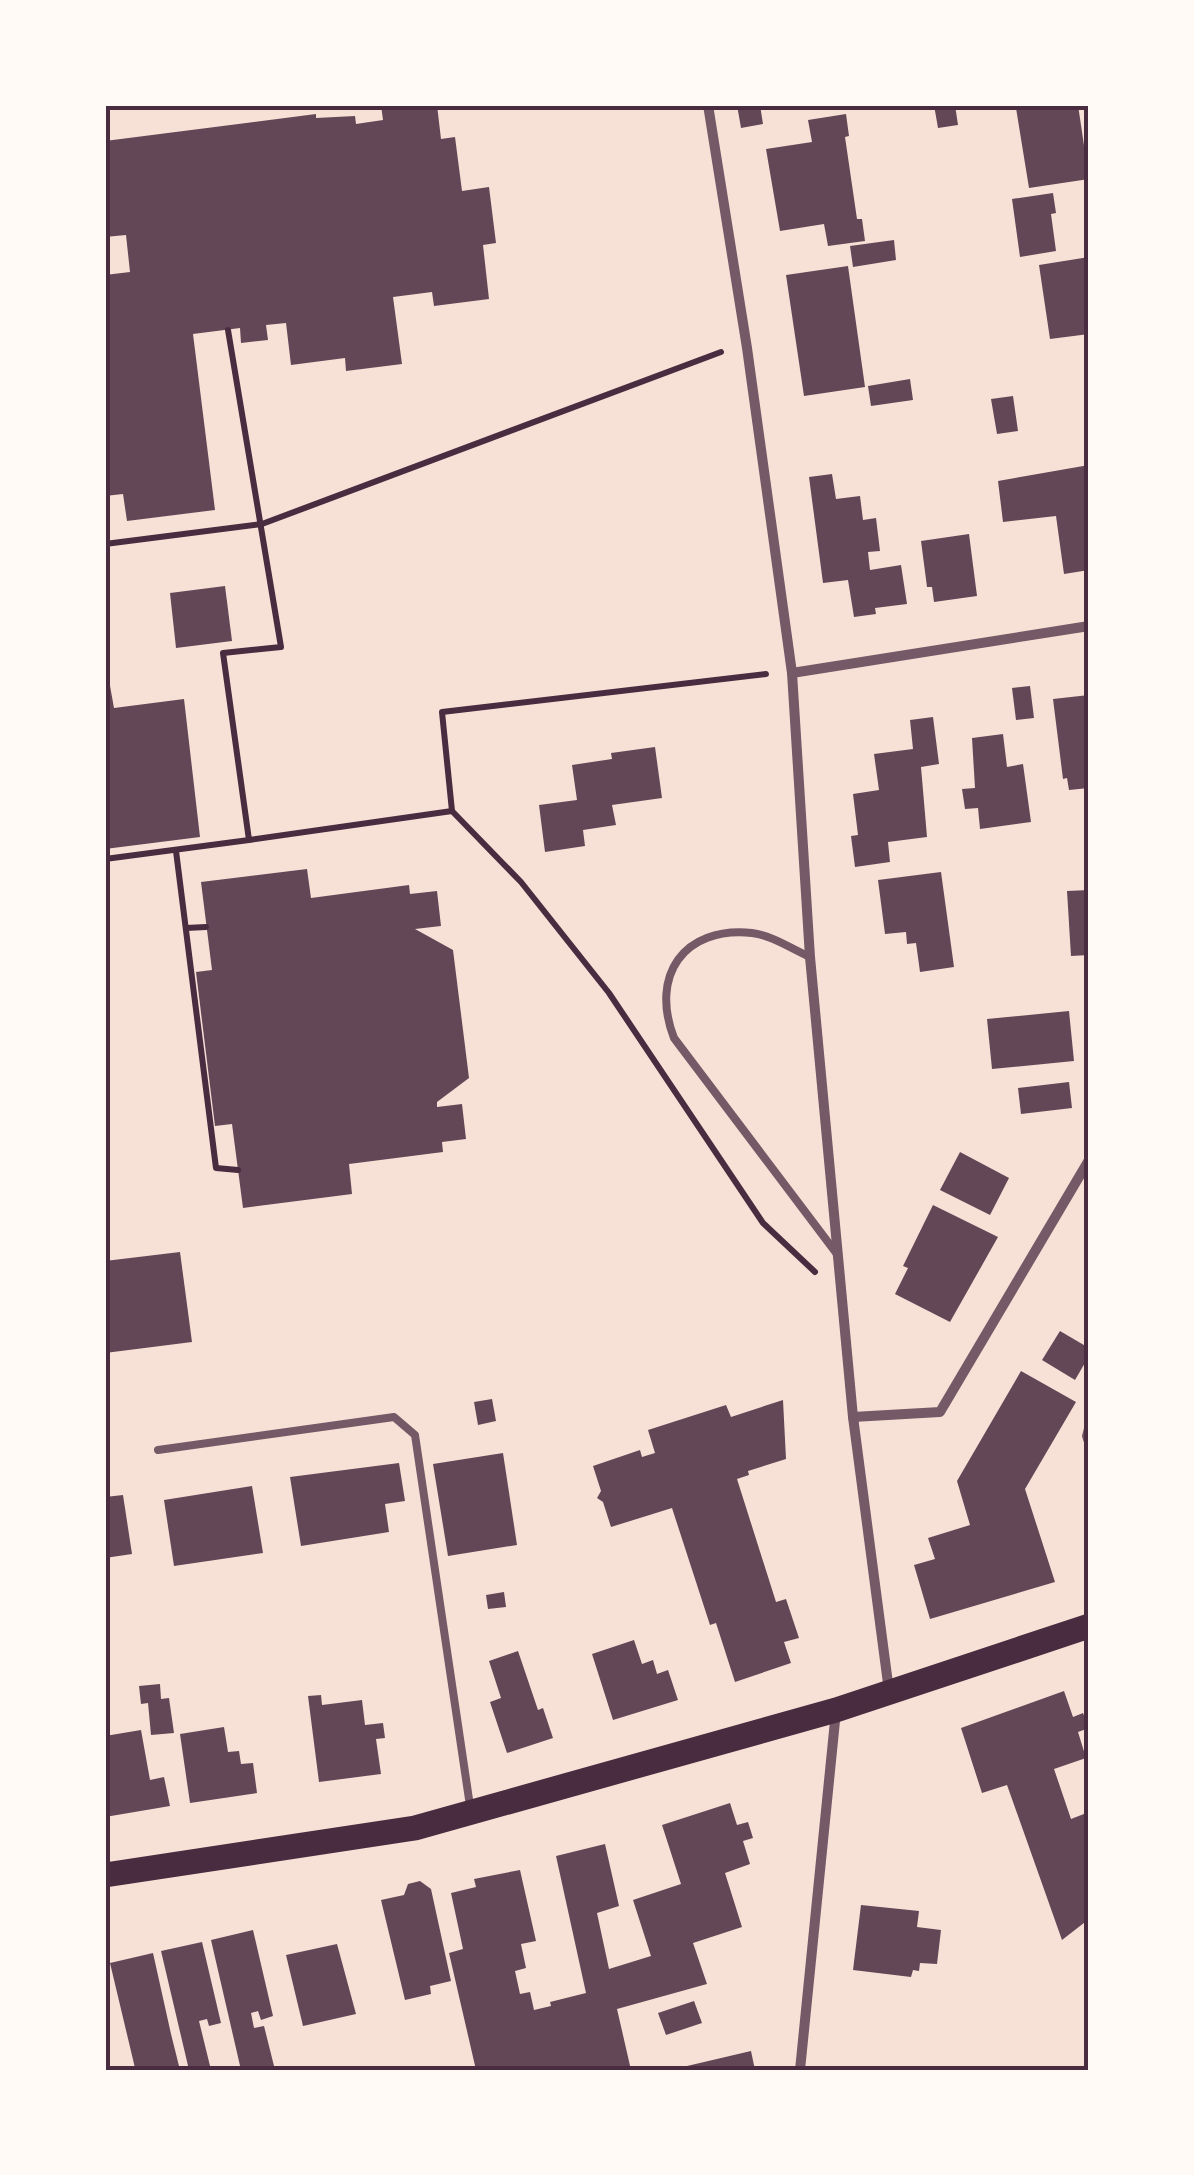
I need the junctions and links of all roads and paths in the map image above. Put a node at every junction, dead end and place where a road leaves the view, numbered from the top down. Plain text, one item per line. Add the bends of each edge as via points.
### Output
1 (708, 105) edge
2 (228, 330) dead end
3 (724, 351) dead end
4 (262, 524) junction
5 (105, 544) edge
6 (1089, 626) edge
7 (792, 672) junction
8 (452, 810) junction
9 (249, 840) junction
10 (176, 851) junction
11 (105, 860) edge
12 (206, 927) dead end
13 (186, 928) junction
14 (810, 957) junction
15 (1089, 1160) edge
16 (238, 1170) dead end
17 (838, 1256) junction
18 (843, 1299) junction
19 (853, 1417) junction
20 (1089, 1424) edge
21 (1089, 1446) edge
22 (158, 1450) dead end
23 (1089, 1626) edge
24 (890, 1692) junction
25 (836, 1710) junction
26 (471, 1812) junction
27 (105, 1874) edge
28 (800, 2070) edge

1 - 7 street
2 - 4 path
3 - 4 path
4 - 5 path
4 - 9 path via 281,647 223,653
6 - 7 street
7 - 8 path via 442,712
7 - 14 street
8 - 9 path
8 - 18 path via 521,882 609,993 763,1222
9 - 10 path
10 - 11 path
10 - 13 path
12 - 13 path
13 - 16 path via 216,1168
14 - 17 street
14 - 17 lane via 755,933 713,934 682,952 666,980 664,1012 674,1038
15 - 19 street via 940,1412
17 - 18 street
18 - 19 street
19 - 24 street
20 - 21 lane
22 - 26 lane via 394,1417 415,1436
23 - 24 main road
24 - 25 main road
25 - 26 main road
25 - 28 street
26 - 27 main road via 415,1828

